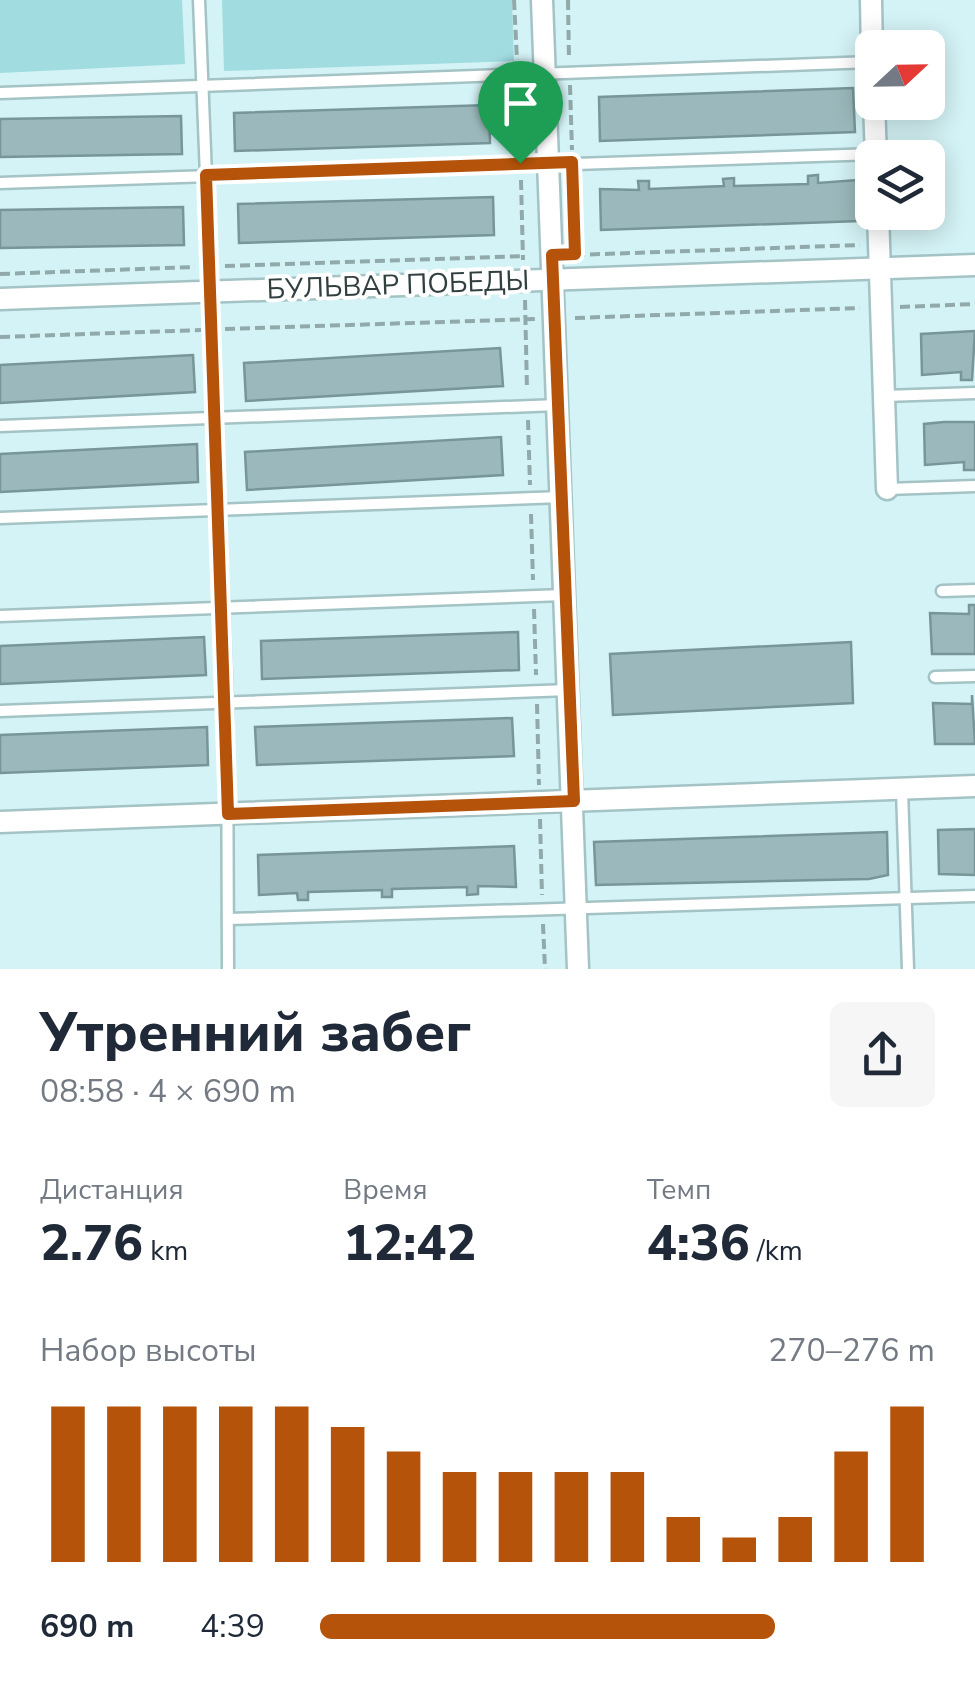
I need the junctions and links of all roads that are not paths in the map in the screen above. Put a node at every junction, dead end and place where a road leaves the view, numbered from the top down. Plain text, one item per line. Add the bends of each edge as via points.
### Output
1 (199, 0) edge
2 (542, 0) edge
3 (870, 0) edge
4 (871, 30) edge
5 (855, 59) edge
6 (545, 72) junction
7 (202, 85) junction
8 (0, 92) edge
9 (855, 156) edge
10 (549, 162) junction
11 (206, 175) junction
12 (0, 183) edge
13 (879, 230) edge
14 (975, 265) edge
15 (880, 268) junction
16 (554, 278) junction
17 (210, 291) junction
18 (0, 299) edge
19 (975, 393) edge
20 (884, 396) junction
21 (558, 405) junction
22 (216, 418) junction
23 (0, 426) edge
24 (975, 486) edge
25 (887, 489) joint
26 (562, 497) junction
27 (219, 510) junction
28 (0, 518) edge
29 (975, 590) edge
30 (942, 591) dead end
31 (566, 594) junction
32 (223, 608) junction
33 (0, 616) edge
34 (975, 676) edge
35 (935, 677) dead end
36 (569, 690) junction
37 (226, 702) junction
38 (0, 711) edge
39 (975, 786) edge
40 (902, 789) junction
41 (574, 801) junction
42 (228, 814) junction
43 (0, 822) edge
44 (975, 896) edge
45 (905, 898) junction
46 (577, 911) junction
47 (228, 919) junction
48 (228, 969) edge
49 (578, 969) edge
50 (908, 969) edge

1 - 7 lane
2 - 6 street
3 - 4 street
5 - 6 lane
6 - 7 lane
6 - 10 street
7 - 8 lane
7 - 11 lane
9 - 10 lane
10 - 11 lane
10 - 16 street
11 - 12 lane
11 - 17 lane
13 - 15 street
14 - 15 street, БУЛЬВАР ПОБЕДЫ
15 - 16 street, БУЛЬВАР ПОБЕДЫ
15 - 20 street
16 - 17 street, БУЛЬВАР ПОБЕДЫ
16 - 21 street
17 - 18 street, БУЛЬВАР ПОБЕДЫ
17 - 22 lane
19 - 20 lane
20 - 25 street
21 - 22 lane
21 - 26 street
22 - 23 lane
22 - 27 lane
24 - 25 lane
26 - 27 lane
26 - 31 street
27 - 28 lane
27 - 32 lane
29 - 30 lane
31 - 32 lane
31 - 36 street
32 - 33 lane
32 - 37 lane
34 - 35 lane
36 - 37 lane
36 - 41 street
37 - 38 lane
37 - 42 lane
39 - 40 street
40 - 41 street
40 - 45 lane
41 - 42 street
41 - 46 street
42 - 43 street
42 - 47 lane
44 - 45 lane
45 - 46 lane
45 - 50 lane
46 - 47 lane
46 - 49 street
47 - 48 lane

